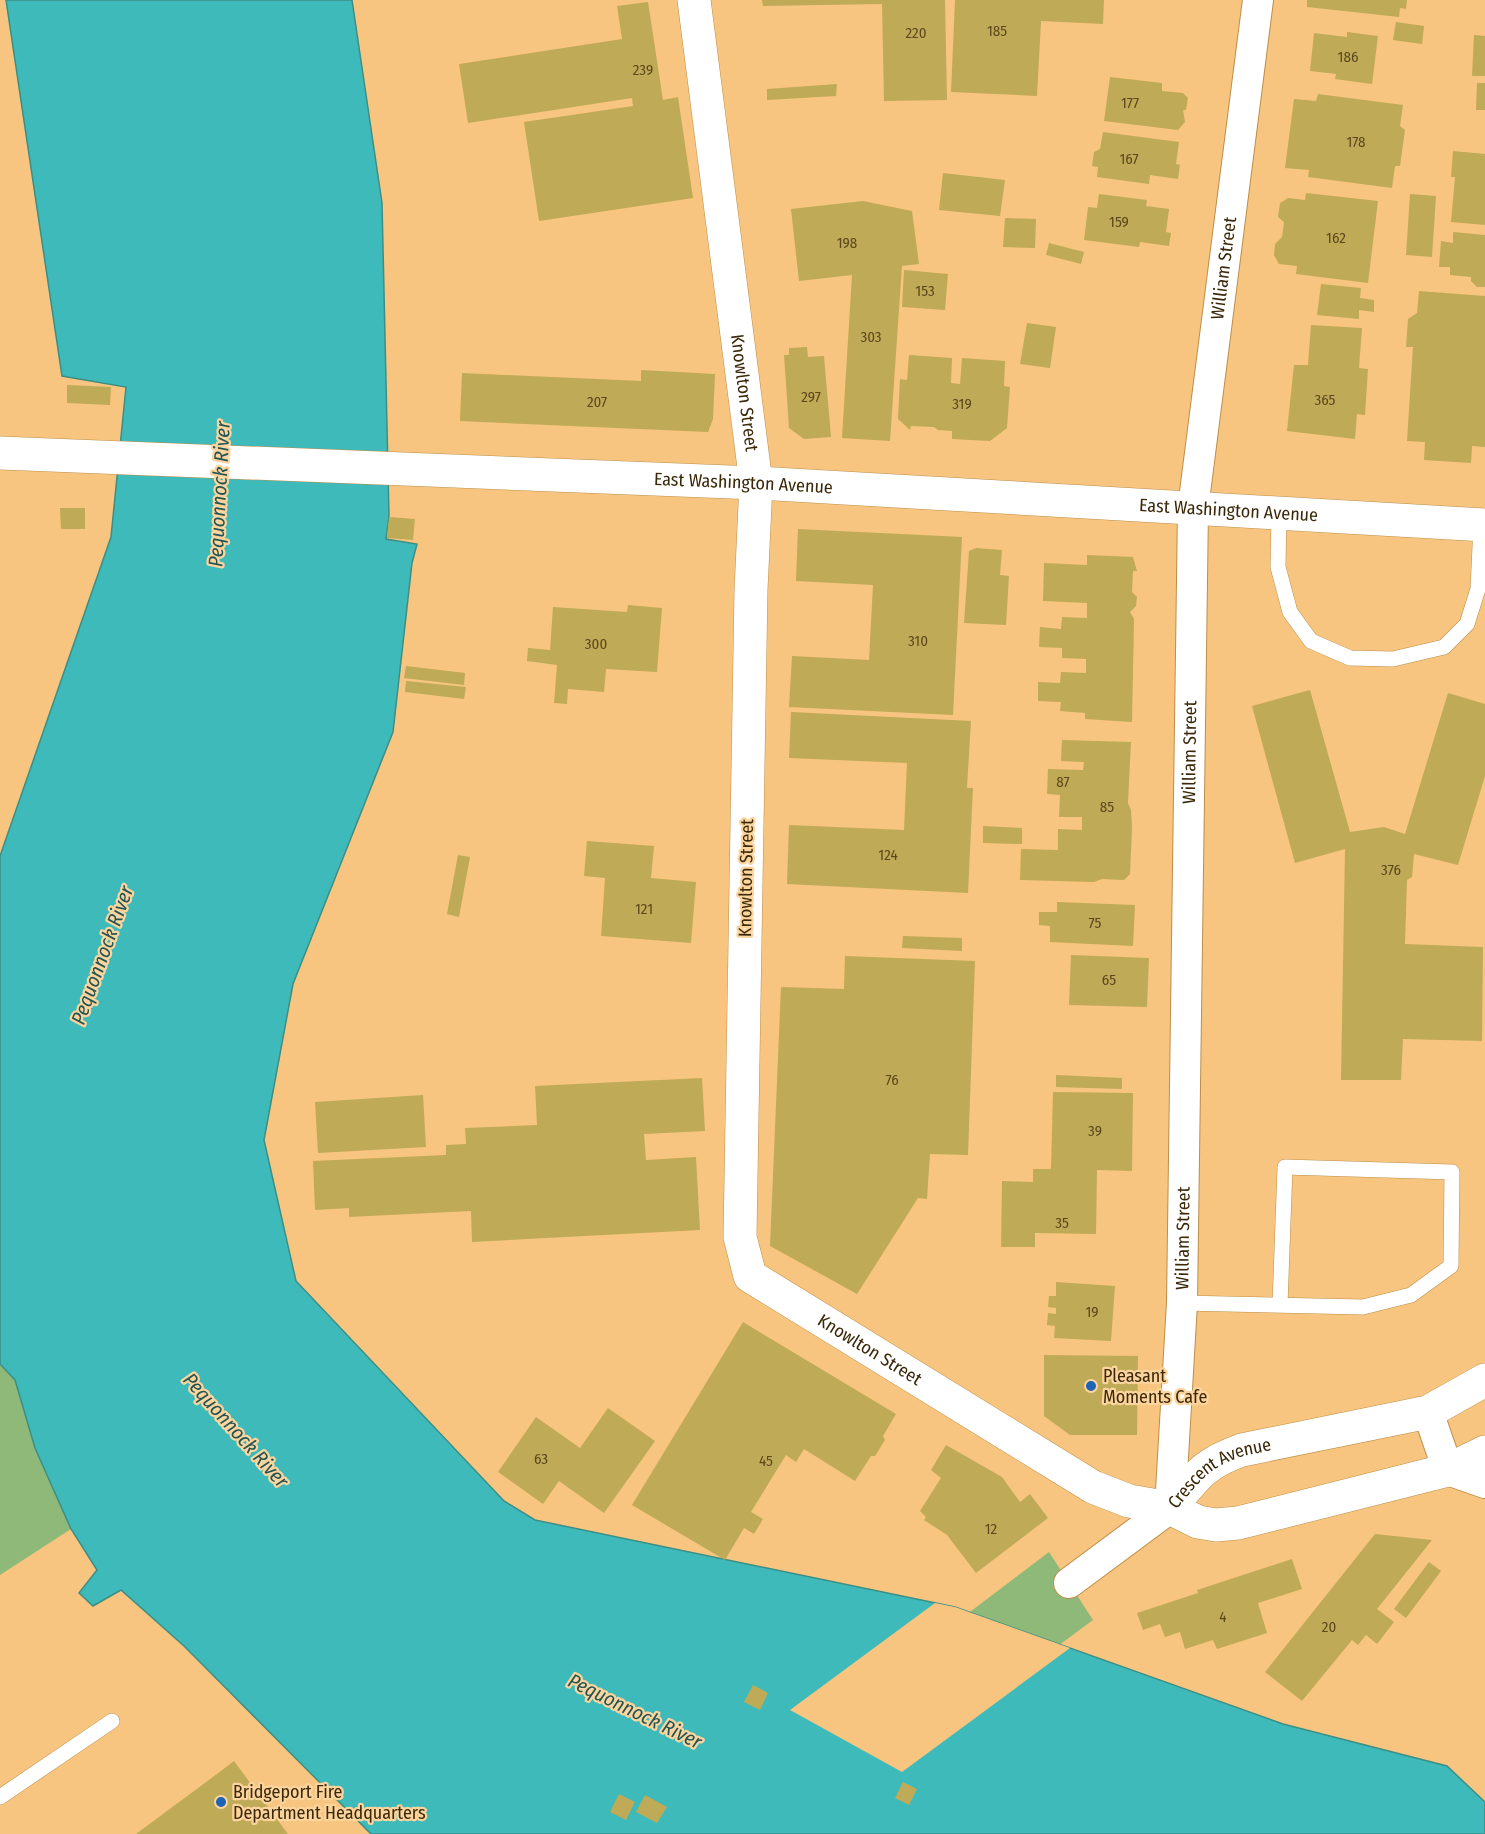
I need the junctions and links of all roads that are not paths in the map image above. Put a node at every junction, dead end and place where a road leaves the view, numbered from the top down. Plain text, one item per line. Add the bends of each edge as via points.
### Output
1 (694, 0) edge
2 (1258, 0) edge
3 (0, 453) edge
4 (756, 483) junction
5 (1193, 508) junction
6 (1279, 513) junction
7 (1483, 525) edge
8 (1182, 1303) junction
9 (1280, 1305) junction
10 (1485, 1380) edge
11 (1428, 1412) junction
12 (1485, 1452) edge
13 (1448, 1470) junction
14 (1485, 1483) edge
15 (1170, 1508) junction
16 (1069, 1583) dead end
17 (112, 1721) dead end
18 (0, 1797) edge

1 - 4 main road, Knowlton Street
2 - 5 street, William Street
3 - 4 main road, East Washington Avenue
4 - 5 main road, East Washington Avenue
4 - 15 main road, Knowlton Street via 740,1238 750,1276 1093,1486 1129,1501
5 - 6 main road, East Washington Avenue
5 - 8 street, William Street
6 - 7 main road, East Washington Avenue
6 - 7 lane via 1278,567 1290,612 1311,641 1350,658 1393,659 1444,647 1467,624 1478,589
8 - 9 lane
8 - 15 street, William Street
9 - 9 lane via 1363,1307 1411,1295 1451,1266 1452,1172 1286,1167
10 - 11 main road, Crescent Avenue
11 - 13 street
11 - 15 main road, Crescent Avenue via 1242,1450 1202,1470
12 - 13 main road, Crescent Avenue
13 - 14 street
13 - 15 main road, Crescent Avenue via 1238,1523 1216,1526
15 - 16 street
17 - 18 lane

